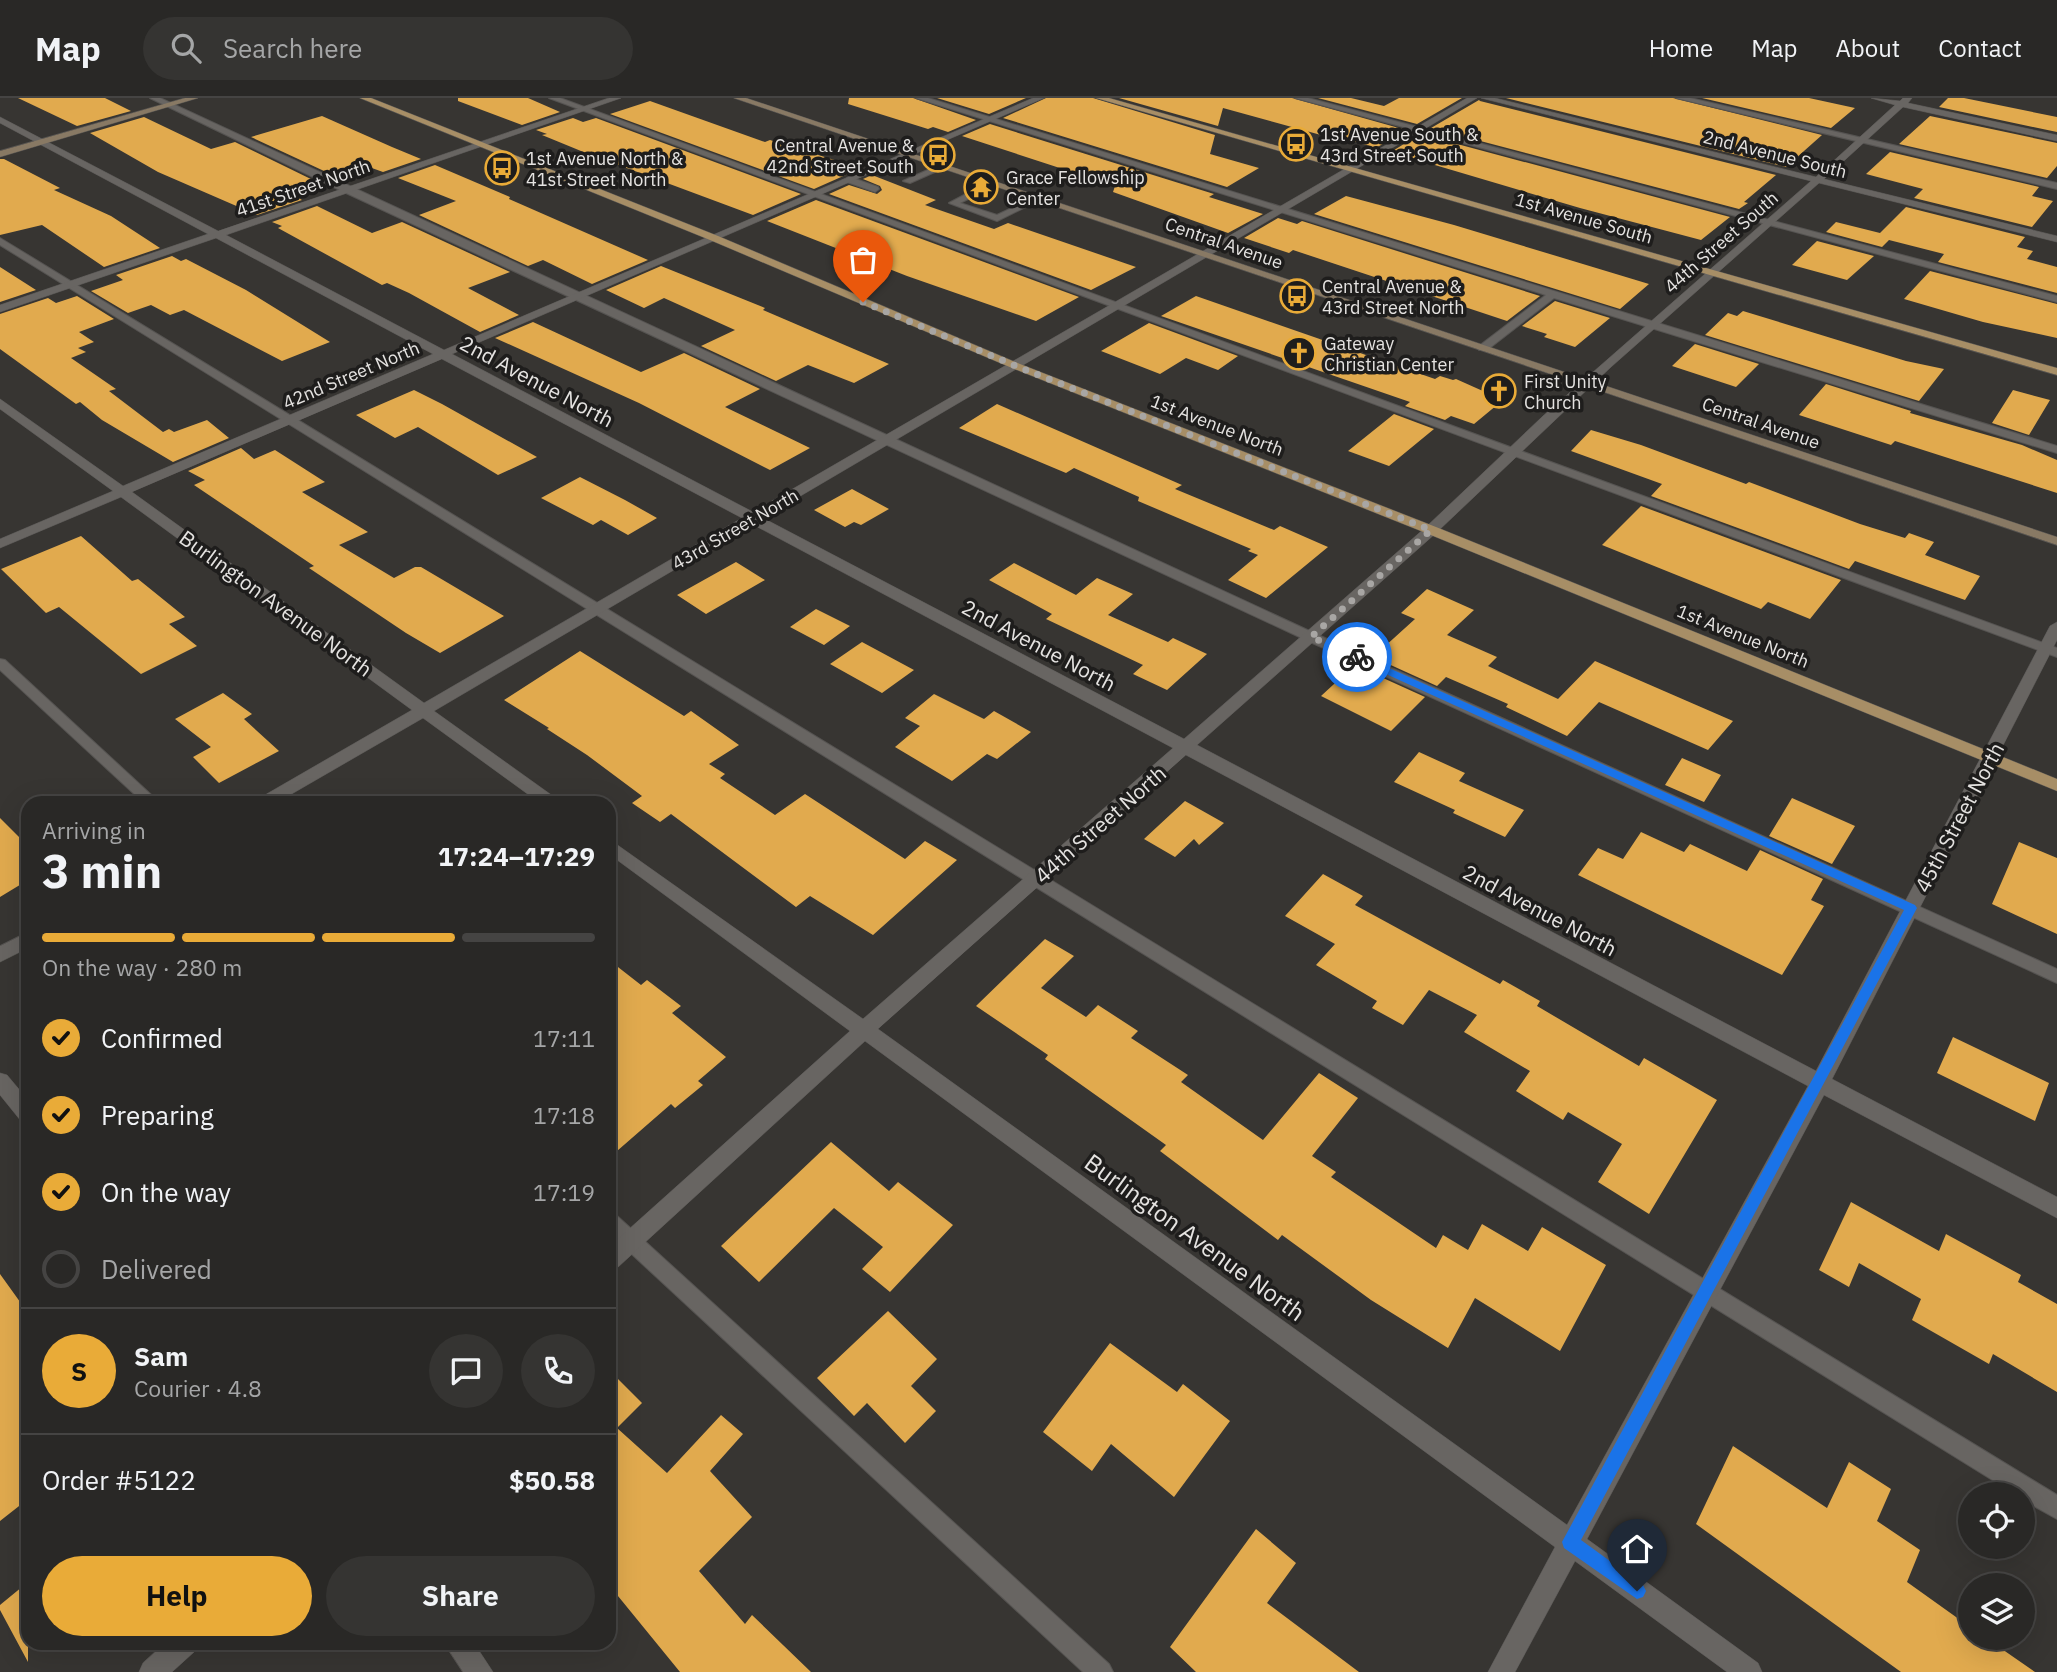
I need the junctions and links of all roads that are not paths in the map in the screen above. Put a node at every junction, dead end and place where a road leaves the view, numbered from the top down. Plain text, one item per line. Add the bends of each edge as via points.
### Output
1 (154, 98) edge
2 (194, 98) edge
3 (364, 98) edge
4 (553, 98) edge
5 (617, 98) edge
6 (738, 98) edge
7 (920, 98) edge
8 (1040, 98) edge
9 (1100, 98) edge
10 (1299, 98) edge
11 (1473, 98) edge
12 (1485, 98) edge
13 (1680, 98) edge
14 (1875, 98) edge
15 (1905, 101) edge
16 (170, 105) junction
17 (583, 110) junction
18 (0, 120) edge
19 (992, 120) junction
20 (1419, 130) junction
21 (2057, 138) edge
22 (1862, 140) junction
23 (41, 142) junction
24 (481, 145) junction
25 (0, 154) edge
26 (908, 155) junction
27 (942, 167) junction
28 (1352, 169) junction
29 (850, 180) junction
30 (907, 181) dead end
31 (1818, 181) junction
32 (992, 184) junction
33 (2057, 186) edge
34 (875, 189) dead end
35 (347, 190) junction
36 (815, 195) junction
37 (1038, 199) junction
38 (1280, 209) junction
39 (1770, 223) junction
40 (219, 234) junction
41 (714, 238) junction
42 (2057, 239) edge
43 (0, 241) edge
44 (1207, 256) junction
45 (1712, 273) junction
46 (71, 285) junction
47 (1553, 294) junction
48 (578, 297) junction
49 (2057, 299) edge
50 (1118, 307) junction
51 (0, 309) edge
52 (1652, 324) junction
53 (1483, 348) junction
54 (443, 355) junction
55 (1016, 366) junction
56 (2057, 372) edge
57 (1587, 383) junction
58 (0, 403) edge
59 (290, 420) junction
60 (887, 440) junction
61 (2057, 450) edge
62 (1509, 451) junction
63 (122, 492) junction
64 (752, 518) junction
65 (1431, 530) junction
66 (2057, 541) edge
67 (0, 544) edge
68 (599, 609) junction
69 (2057, 626) edge
70 (1311, 637) junction
71 (2051, 651) edge
72 (0, 663) edge
73 (425, 711) junction
74 (1187, 747) junction
75 (1991, 758) junction
76 (2057, 785) edge
77 (145, 796) edge
78 (276, 796) edge
79 (541, 796) edge
80 (616, 850) edge
81 (1036, 879) junction
82 (1911, 908) junction
83 (21, 943) edge
84 (0, 955) edge
85 (2057, 976) edge
86 (864, 1030) junction
87 (0, 1081) edge
88 (1819, 1083) junction
89 (21, 1106) edge
90 (2057, 1208) edge
91 (616, 1227) edge
92 (631, 1241) junction
93 (616, 1255) edge
94 (1705, 1293) junction
95 (2057, 1508) edge
96 (1570, 1542) junction
97 (177, 1650) edge
98 (463, 1650) edge
99 (152, 1672) edge
100 (480, 1672) edge
101 (1101, 1672) edge
102 (1501, 1672) edge
103 (1749, 1672) edge

1 - 16 lane
2 - 16 main road
3 - 24 main road, 1st Avenue North
4 - 17 lane
5 - 17 street, 41st Street North
6 - 26 main road, Central Avenue
7 - 19 lane
8 - 19 street, 42nd Street North
9 - 28 main road, 1st Avenue South
10 - 20 lane
11 - 20 street, 43rd Street North
12 - 31 street, 2nd Avenue South
13 - 22 lane
14 - 15 street
15 - 21 street
15 - 22 street, 44th Street South
16 - 23 main road
16 - 35 lane
17 - 24 street, 41st Street North
17 - 36 lane
18 - 23 street, 2nd Avenue North
19 - 26 street, 42nd Street North
19 - 38 lane
20 - 28 street, 43rd Street North
20 - 39 lane
22 - 31 street, 44th Street South
22 - 33 lane
23 - 25 main road
23 - 40 street, 2nd Avenue North
24 - 35 street, 41st Street North
24 - 41 main road, 1st Avenue North
26 - 27 main road, Central Avenue
26 - 29 street, 42nd Street North
27 - 30 lane
27 - 32 main road, Central Avenue
28 - 38 street, 43rd Street North
28 - 45 main road, 1st Avenue South
29 - 34 lane
29 - 36 street, 42nd Street North
31 - 39 street, 44th Street South
31 - 42 street, 2nd Avenue South
32 - 37 main road, Central Avenue
32 - 37 lane via 953,203 998,218
35 - 40 street, 41st Street North
35 - 48 lane
36 - 41 street, 42nd Street North
36 - 50 lane
37 - 44 main road, Central Avenue
38 - 44 street, 43rd Street North
38 - 47 lane
39 - 45 street, 44th Street South
39 - 49 lane
40 - 46 street, 41st Street North
40 - 54 street, 2nd Avenue North
41 - 48 street, 42nd Street North
41 - 55 main road, 1st Avenue North
43 - 46 lane
44 - 50 street, 43rd Street North
44 - 53 main road, Central Avenue
45 - 52 street, 44th Street South
45 - 56 main road, 1st Avenue South
46 - 51 street, 41st Street North
46 - 59 lane
47 - 52 lane
47 - 53 lane
48 - 54 street, 42nd Street North
48 - 60 lane
50 - 55 street, 43rd Street North
50 - 62 lane
52 - 57 street, 44th Street South
52 - 61 lane
53 - 57 main road, Central Avenue
54 - 59 street, 42nd Street North
54 - 64 street, 2nd Avenue North
55 - 60 street, 43rd Street North
55 - 65 main road, 1st Avenue North
57 - 62 street, 44th Street North
57 - 66 main road, Central Avenue
58 - 63 street, Burlington Avenue North
59 - 63 street, 42nd Street North
59 - 68 lane
60 - 64 street, 43rd Street North
60 - 70 lane
62 - 65 street, 44th Street North
62 - 71 lane
63 - 67 street, 42nd Street North
63 - 73 street, Burlington Avenue North
64 - 68 street, 43rd Street North
64 - 74 street, 2nd Avenue North
65 - 70 street, 44th Street North
65 - 75 main road, 1st Avenue North
68 - 73 street, 43rd Street North
68 - 81 lane
69 - 71 street, 45th Street North
70 - 74 street, 44th Street North
70 - 82 lane
71 - 75 street, 45th Street North
72 - 77 lane
73 - 78 street, 43rd Street North
73 - 79 street, Burlington Avenue North
74 - 81 street, 44th Street North
74 - 88 street, 2nd Avenue North
75 - 76 main road, 1st Avenue North
75 - 82 street, 45th Street North
80 - 86 street, Burlington Avenue North
81 - 86 street, 44th Street North
81 - 94 lane
82 - 85 lane
82 - 88 street, 45th Street North
83 - 84 street
86 - 92 street, 44th Street North
86 - 96 street, Burlington Avenue North
87 - 89 street
88 - 90 street, 2nd Avenue North
88 - 94 street, 45th Street North
91 - 92 lane
92 - 93 street, 44th Street North
92 - 101 lane
94 - 95 lane
94 - 96 street, 45th Street North
96 - 102 street, 45th Street North
96 - 103 street, Burlington Avenue North
97 - 99 street
98 - 100 street

